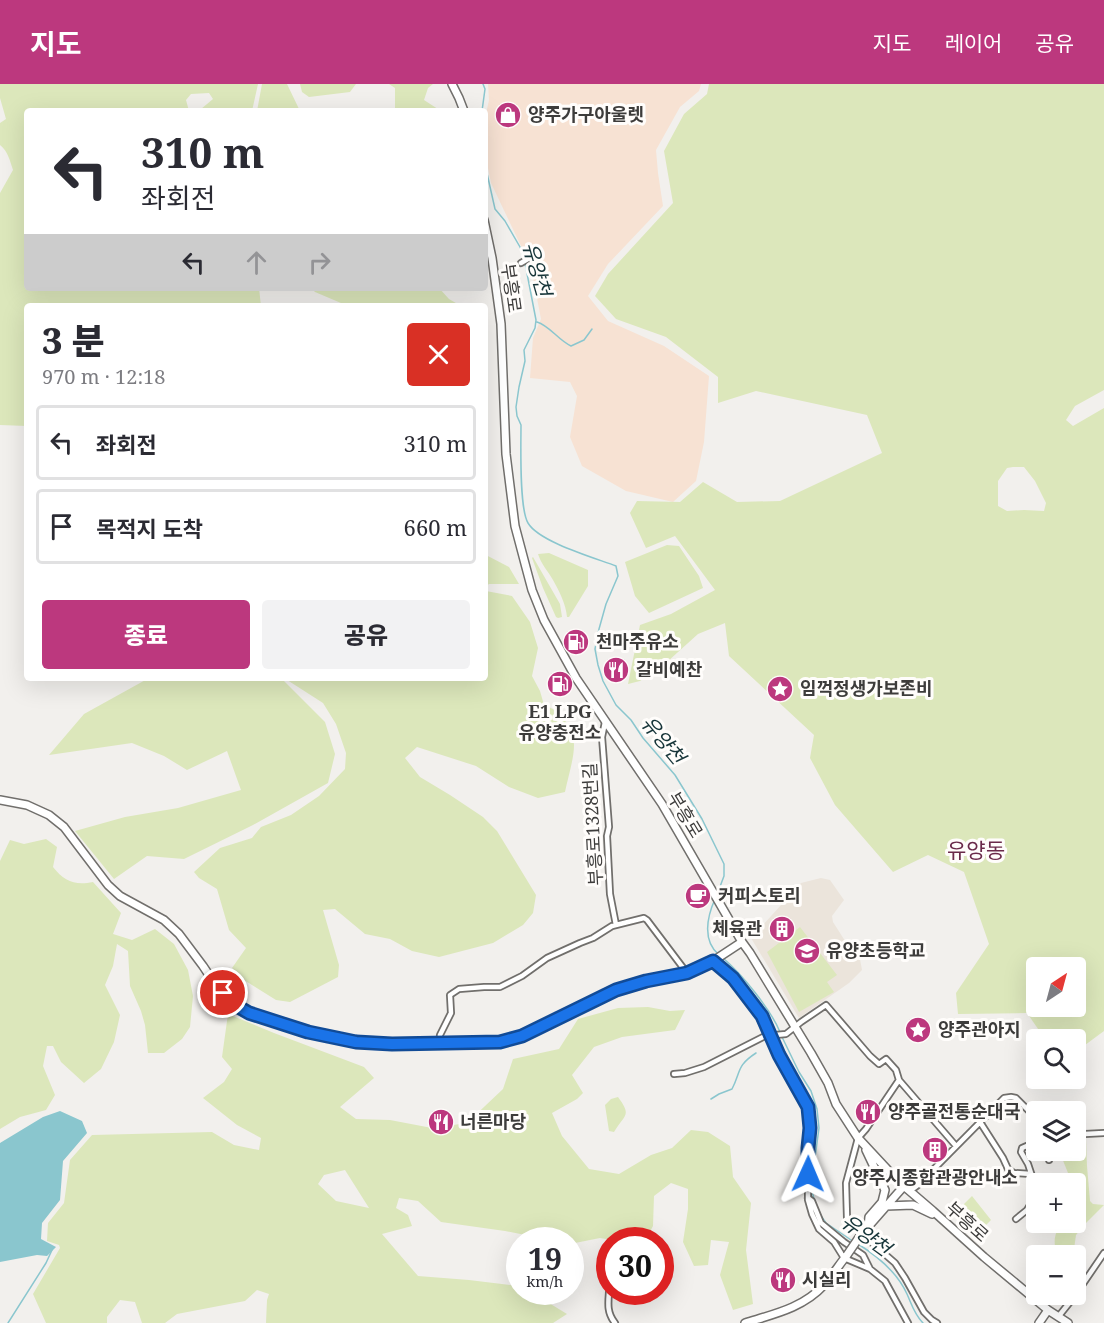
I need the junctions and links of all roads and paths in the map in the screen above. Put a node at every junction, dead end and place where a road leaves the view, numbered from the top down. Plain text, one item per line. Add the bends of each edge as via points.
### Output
1 (452, 84) edge
2 (463, 108) edge
3 (488, 239) edge
4 (533, 256) dead end
5 (521, 263) dead end
6 (605, 722) junction
7 (0, 800) edge
8 (616, 925) junction
9 (742, 942) junction
10 (715, 959) junction
11 (687, 973) junction
12 (795, 1026) junction
13 (772, 1035) junction
14 (439, 1044) junction
15 (674, 1074) dead end
16 (899, 1080) junction
17 (1026, 1108) edge
18 (980, 1122) junction
19 (1104, 1133) edge
20 (1086, 1134) edge
21 (858, 1138) junction
22 (864, 1144) junction
23 (956, 1146) junction
24 (1026, 1146) edge
25 (1026, 1160) edge
26 (1026, 1174) edge
27 (904, 1186) junction
28 (808, 1198) junction
29 (886, 1206) junction
30 (1026, 1211) edge
31 (1016, 1219) dead end
32 (943, 1220) junction
33 (864, 1231) junction
34 (1104, 1253) edge
35 (845, 1257) junction
36 (870, 1269) junction
37 (608, 1305) edge
38 (1048, 1310) junction
39 (1058, 1317) junction
40 (615, 1323) edge
41 (745, 1323) edge
42 (908, 1323) edge
43 (937, 1323) edge
44 (1039, 1323) edge
45 (1068, 1323) edge

1 - 2 main road
3 - 6 main road, 부흥로 via 501,324 506,454 518,538 544,621
4 - 5 street
6 - 8 street, 부흥로1328번길 via 602,737 610,894
6 - 9 main road, 부흥로 via 662,804
7 - 14 main road via 27,805 64,827 108,885 127,902 164,920 230,1002 241,1009 308,1032 356,1042
8 - 11 street via 647,920
8 - 14 street via 547,958 500,987 459,989 450,995 451,1013
9 - 10 main road
9 - 12 main road, 부흥로
10 - 11 main road
10 - 13 street via 762,1016
11 - 14 main road via 616,990 522,1036 500,1042
12 - 13 street via 786,1034
12 - 16 street via 826,1005 870,1056 879,1064 886,1059
12 - 21 main road, 부흥로
13 - 15 street via 705,1067
13 - 28 street via 808,1107
16 - 21 street
16 - 23 street
17 - 18 street via 1016,1098 1004,1098
18 - 23 street
18 - 26 street via 1008,1169
19 - 20 street
21 - 22 main road, 부흥로
21 - 33 street via 846,1183 847,1218
22 - 27 main road, 부흥로
22 - 33 main road via 885,1190
23 - 27 street via 918,1185
24 - 25 street via 1022,1152
27 - 29 main road
27 - 32 main road, 부흥로
28 - 35 street via 819,1229
28 - 36 street via 821,1223 863,1255
29 - 32 main road via 913,1205
29 - 33 main road
30 - 31 street
32 - 38 main road, 부흥로
33 - 35 main road, bridge
33 - 43 street via 895,1263 924,1312
34 - 39 street
35 - 36 street
35 - 41 main road via 824,1284 800,1304
36 - 42 street via 885,1281
37 - 40 street
38 - 39 main road, 부흥로
38 - 44 main road
39 - 45 main road, 부흥로

